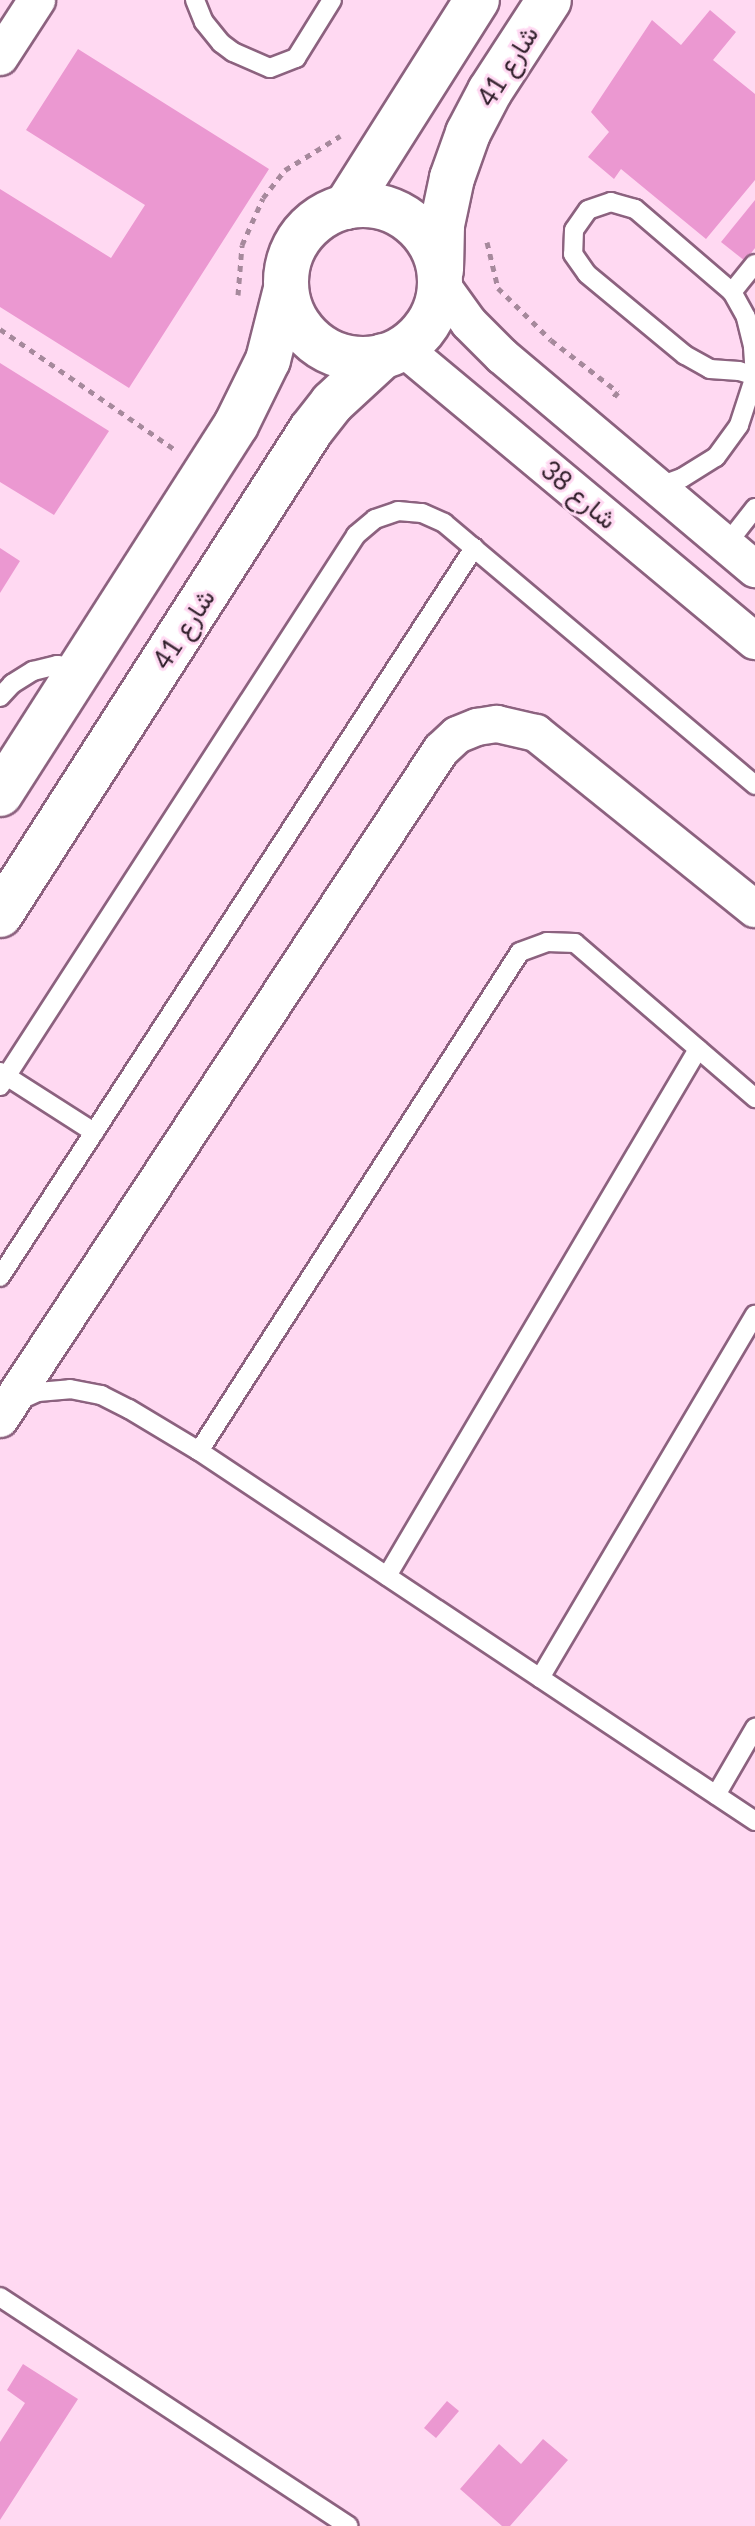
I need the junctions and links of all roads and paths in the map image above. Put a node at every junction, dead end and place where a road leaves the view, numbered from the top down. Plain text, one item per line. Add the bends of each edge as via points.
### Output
1 (37, 0) edge
2 (195, 0) edge
3 (332, 0) edge
4 (477, 0) edge
5 (549, 0) edge
6 (0, 57) edge
7 (346, 132) dead end
8 (346, 207) junction
9 (485, 227) dead end
10 (755, 264) edge
11 (441, 278) junction
12 (286, 289) junction
13 (732, 292) junction
14 (237, 303) dead end
15 (0, 329) edge
16 (393, 352) junction
17 (755, 376) edge
18 (585, 427) junction
19 (182, 435) dead end
20 (174, 449) junction
21 (167, 460) dead end
22 (657, 487) junction
23 (755, 508) edge
24 (726, 545) junction
25 (474, 548) junction
26 (755, 569) edge
27 (755, 641) edge
28 (81, 668) junction
29 (0, 697) edge
30 (755, 785) edge
31 (0, 794) edge
32 (755, 909) edge
33 (0, 915) edge
34 (698, 1049) junction
35 (2, 1078) edge
36 (755, 1098) edge
37 (94, 1132) junction
38 (0, 1277) edge
39 (755, 1315) edge
40 (5, 1412) edge
41 (199, 1451) junction
42 (387, 1576) junction
43 (540, 1678) junction
44 (755, 1728) edge
45 (716, 1795) junction
46 (755, 1821) edge
47 (0, 2297) edge
48 (349, 2526) edge

1 - 6 street
2 - 3 lane via 221,43 270,68 296,58
4 - 8 street
5 - 11 street, شارع 41 via 468,133 442,225
7 - 14 path via 285,170 263,198 242,245
8 - 11 street via 367,205 408,218 435,252
8 - 12 street via 325,215 294,246
9 - 18 path via 498,288 551,340 618,392
10 - 13 lane
11 - 16 street via 430,321
11 - 18 street via 485,340
12 - 16 street via 302,330 319,345 361,359
12 - 28 street via 254,393
13 - 17 lane via 746,317
13 - 17 lane via 635,209 611,202 588,210 574,230 573,254 587,274 673,345 710,369
15 - 20 path
16 - 27 street, شارع 38
16 - 33 street, شارع 41 via 340,395 311,430
17 - 22 lane via 739,425 716,457
18 - 22 street
19 - 20 path
20 - 21 path
22 - 24 street
23 - 24 lane
24 - 26 street
25 - 30 lane
25 - 35 lane via 422,513 398,511 375,519 356,535
25 - 37 lane
28 - 29 lane via 57,665 33,671
28 - 31 street
32 - 40 street via 536,733 497,724 457,735 441,750
34 - 36 lane
34 - 41 lane via 575,943 547,942 520,952
34 - 42 lane
35 - 37 lane
37 - 38 lane
39 - 43 lane
40 - 41 lane via 49,1391 101,1395
41 - 42 lane
42 - 43 lane
43 - 45 lane
44 - 45 lane
45 - 46 lane
47 - 48 lane

